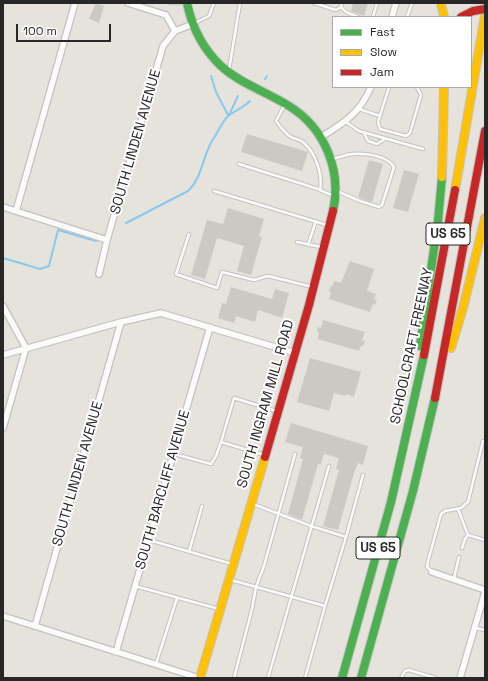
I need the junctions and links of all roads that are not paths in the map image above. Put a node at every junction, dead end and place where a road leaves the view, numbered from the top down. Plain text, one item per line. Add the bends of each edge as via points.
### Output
1 (75, 3) edge
2 (128, 3) edge
3 (170, 3) edge
4 (183, 3) edge
5 (187, 3) edge
6 (214, 3) edge
7 (240, 3) edge
8 (314, 3) edge
9 (342, 3) edge
10 (377, 3) edge
11 (396, 3) edge
12 (412, 3) edge
13 (441, 3) edge
14 (341, 7) junction
15 (485, 9) edge
16 (485, 15) edge
17 (356, 16) edge
18 (373, 16) edge
19 (392, 16) edge
20 (407, 16) edge
21 (444, 16) edge
22 (463, 16) edge
23 (192, 24) junction
24 (175, 31) junction
25 (228, 72) junction
26 (371, 88) edge
27 (389, 88) edge
28 (418, 88) edge
29 (444, 88) edge
30 (286, 104) junction
31 (358, 109) junction
32 (380, 116) junction
33 (346, 122) junction
34 (380, 129) junction
35 (485, 131) edge
36 (363, 132) junction
37 (378, 136) junction
38 (321, 137) junction
39 (386, 138) junction
40 (423, 149) dead end
41 (331, 160) junction
42 (240, 164) dead end
43 (320, 190) junction
44 (214, 191) dead end
45 (335, 193) junction
46 (3, 207) edge
47 (16, 211) junction
48 (485, 218) edge
49 (316, 221) junction
50 (329, 225) junction
51 (189, 234) dead end
52 (107, 240) junction
53 (297, 242) dead end
54 (308, 245) junction
55 (323, 247) junction
56 (100, 274) dead end
57 (313, 287) junction
58 (3, 306) edge
59 (121, 322) junction
60 (210, 328) junction
61 (26, 348) junction
62 (295, 353) junction
63 (3, 355) edge
64 (438, 392) junction
65 (278, 412) junction
66 (411, 418) junction
67 (3, 428) edge
68 (483, 441) dead end
69 (221, 442) junction
70 (173, 454) junction
71 (295, 454) dead end
72 (265, 455) junction
73 (329, 466) dead end
74 (363, 474) dead end
75 (251, 503) junction
76 (202, 506) dead end
77 (458, 509) junction
78 (278, 514) junction
79 (311, 526) junction
80 (468, 535) junction
81 (346, 537) junction
82 (148, 540) junction
83 (485, 540) edge
84 (462, 548) dead end
85 (189, 552) junction
86 (459, 557) dead end
87 (233, 564) junction
88 (432, 572) joint
89 (453, 579) junction
90 (228, 580) junction
91 (135, 586) junction
92 (256, 587) junction
93 (485, 591) edge
94 (291, 597) junction
95 (177, 598) junction
96 (325, 606) junction
97 (220, 610) junction
98 (3, 616) edge
99 (35, 626) junction
100 (475, 628) junction
101 (485, 630) edge
102 (116, 652) junction
103 (156, 664) junction
104 (200, 678) edge
105 (234, 678) edge
106 (268, 678) edge
107 (305, 678) edge
108 (342, 678) edge
109 (361, 678) edge
110 (401, 678) edge
111 (436, 678) edge
112 (460, 678) edge

1 - 47 street
2 - 24 street via 166,15
3 - 4 lane
5 - 23 main road, SOUTH INGRAM MILL ROAD
6 - 23 lane via 209,16
7 - 25 lane
8 - 14 lane via 336,10
9 - 14 lane
10 - 18 lane
11 - 19 street
12 - 20 lane
13 - 21 main road
14 - 17 lane
15 - 22 main road via 472,11
16 - 66 main road, SCHOOLCRAFT FREEWAY / US 65 via 436,296
23 - 24 street, SOUTH LINDEN AVENUE
23 - 25 main road, SOUTH INGRAM MILL ROAD via 205,48
24 - 52 street, SOUTH LINDEN AVENUE via 163,46
25 - 30 main road, SOUTH INGRAM MILL ROAD
26 - 31 street
27 - 32 lane
28 - 34 lane via 421,95 410,133 406,136
29 - 66 main road via 444,144 440,194
30 - 38 main road, SOUTH INGRAM MILL ROAD via 304,117
30 - 43 lane via 276,121 284,132 302,141 309,148 319,170
31 - 32 lane
31 - 33 street
32 - 34 lane
33 - 36 lane
33 - 38 street
34 - 37 lane
35 - 64 main road, US 65
36 - 37 lane
36 - 39 lane via 368,141 377,144
37 - 39 lane
38 - 41 main road, SOUTH INGRAM MILL ROAD
39 - 40 lane
41 - 45 main road, SOUTH INGRAM MILL ROAD via 334,166
41 - 45 lane via 360,154 384,159 394,167 382,205 379,207
42 - 43 lane
43 - 45 lane via 328,194
44 - 49 lane
45 - 50 main road, SOUTH INGRAM MILL ROAD via 335,206
46 - 47 street
47 - 52 street
48 - 64 main road via 463,308
49 - 50 lane
49 - 54 lane
50 - 55 main road, SOUTH INGRAM MILL ROAD
51 - 57 lane via 176,274 217,288 222,272 254,280 268,276
52 - 56 street, SOUTH LINDEN AVENUE
53 - 54 lane
54 - 55 lane
55 - 57 main road, SOUTH INGRAM MILL ROAD
57 - 62 main road, SOUTH INGRAM MILL ROAD
58 - 61 street
59 - 60 street via 161,313
59 - 61 street
59 - 99 street, SOUTH LINDEN AVENUE
60 - 62 street
60 - 70 street, SOUTH BARCLIFF AVENUE
61 - 63 street
61 - 67 street
62 - 65 main road, SOUTH INGRAM MILL ROAD
64 - 109 main road, US 65 via 414,491
65 - 69 lane via 234,398
65 - 72 main road, SOUTH INGRAM MILL ROAD
66 - 108 main road, SCHOOLCRAFT FREEWAY / US 65 via 388,513
68 - 77 lane via 468,502
69 - 70 lane via 211,464
69 - 72 lane
70 - 82 street, SOUTH BARCLIFF AVENUE
71 - 78 lane
72 - 75 main road, SOUTH INGRAM MILL ROAD
73 - 79 lane
74 - 81 lane
75 - 78 lane
75 - 87 main road, SOUTH INGRAM MILL ROAD
76 - 85 lane
77 - 80 lane
77 - 88 lane via 441,514 428,561 428,567
78 - 79 lane
78 - 92 lane
79 - 81 lane
79 - 94 lane
80 - 83 lane
80 - 84 lane
81 - 96 lane
82 - 85 lane
82 - 91 street, SOUTH BARCLIFF AVENUE
85 - 87 lane
86 - 89 lane
87 - 90 main road, SOUTH INGRAM MILL ROAD
88 - 89 street
89 - 93 street
90 - 92 lane
90 - 97 main road, SOUTH INGRAM MILL ROAD
91 - 95 lane
91 - 102 street, SOUTH BARCLIFF AVENUE
92 - 94 lane
92 - 105 lane
93 - 100 street
94 - 96 lane
94 - 106 lane
95 - 97 lane
95 - 103 lane
96 - 107 lane
97 - 104 main road, SOUTH INGRAM MILL ROAD
98 - 99 street
99 - 102 street
100 - 101 lane
100 - 112 street
102 - 103 street
103 - 104 street
110 - 111 lane via 405,671 409,670

